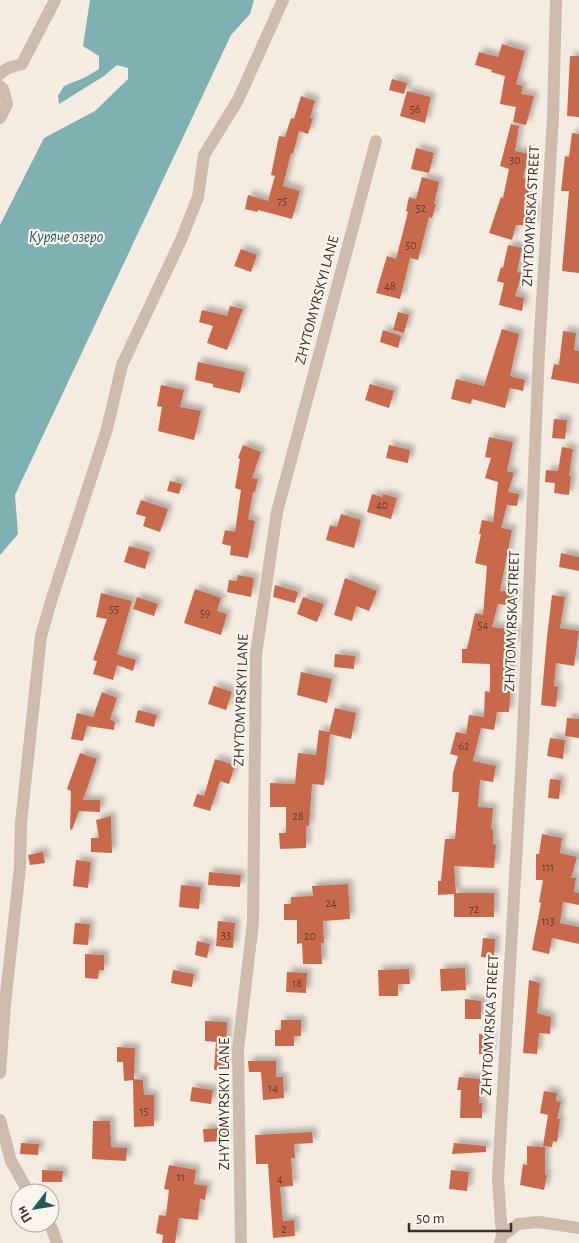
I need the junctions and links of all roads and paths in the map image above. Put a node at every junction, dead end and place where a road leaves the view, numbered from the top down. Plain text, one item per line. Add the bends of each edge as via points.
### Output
1 (55, 0) edge
2 (283, 0) edge
3 (556, 0) edge
4 (0, 74) edge
5 (0, 86) edge
6 (0, 118) edge
7 (376, 141) dead end
8 (0, 1073) edge
9 (0, 1120) edge
10 (23, 1183) edge
11 (579, 1228) edge
12 (501, 1240) edge
13 (241, 1243) edge

1 - 4 street via 22,64
2 - 8 street via 238,100 204,155 198,198 122,365 107,428 41,636
3 - 12 street, ZHYTOMYRSKA STREET via 523,736 498,1179
5 - 6 street via 7,104
7 - 13 street, ZHYTOMYRSKYI LANE via 277,512 256,654 253,922 238,1050
9 - 10 street via 11,1161
11 - 12 street via 539,1222 518,1224

